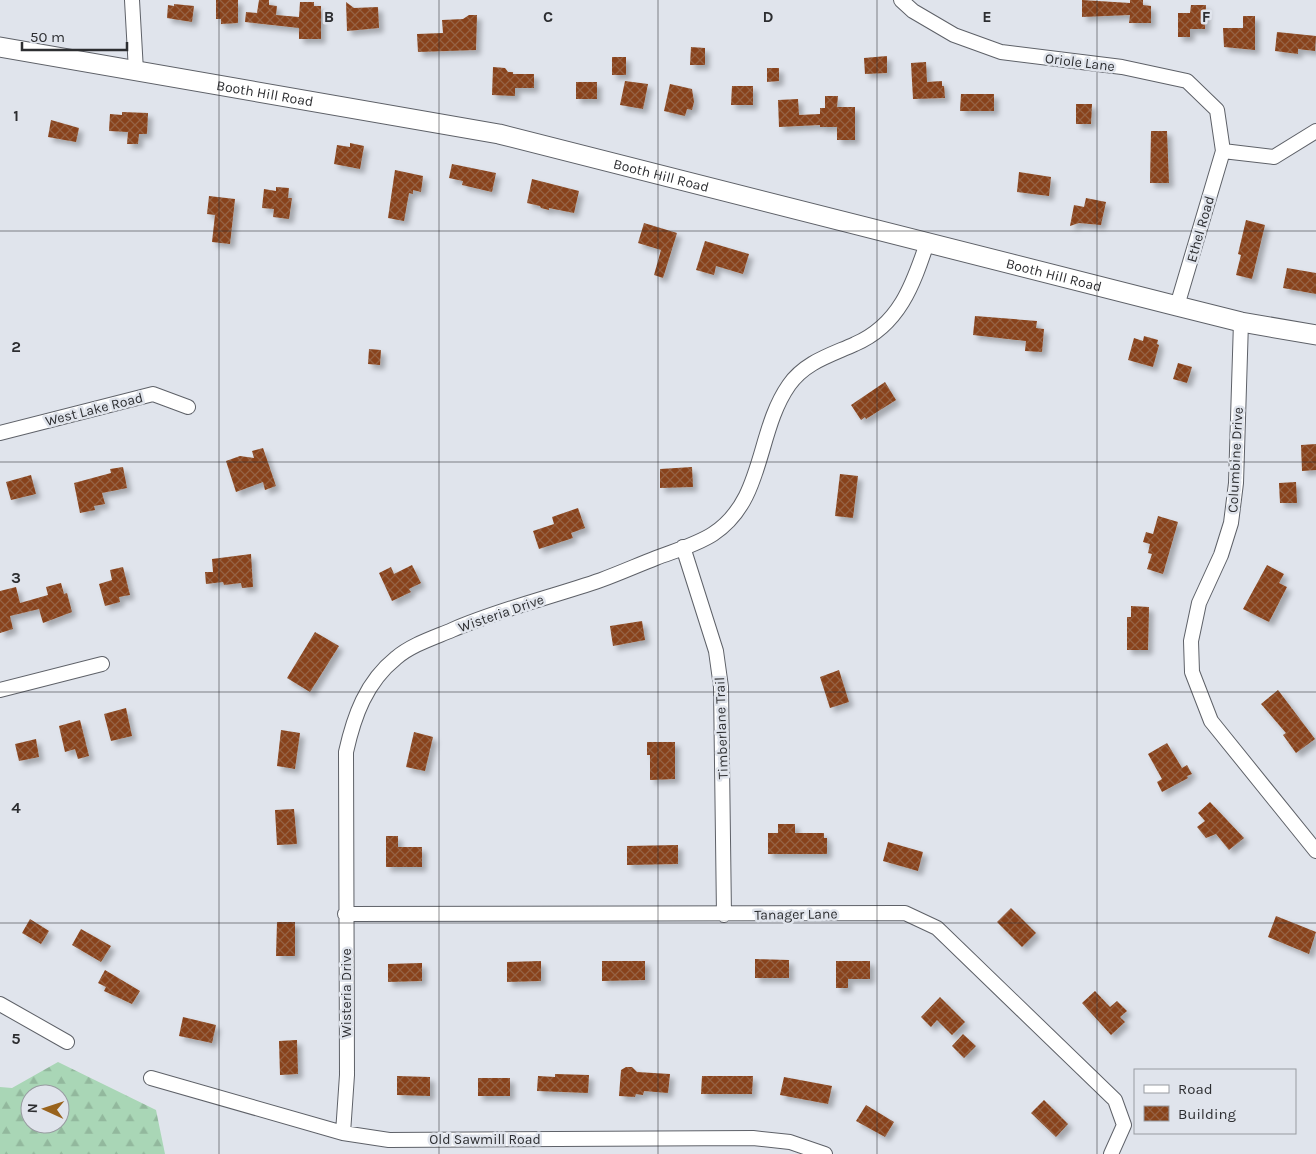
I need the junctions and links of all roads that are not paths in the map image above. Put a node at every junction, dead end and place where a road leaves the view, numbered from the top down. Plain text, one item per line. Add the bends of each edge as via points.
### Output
1 (132, 0) edge
2 (901, 0) edge
3 (0, 47) edge
4 (136, 71) junction
5 (1316, 131) edge
6 (1223, 151) junction
7 (927, 243) junction
8 (1177, 306) junction
9 (1241, 322) junction
10 (1316, 335) edge
11 (188, 407) dead end
12 (0, 433) edge
13 (683, 547) junction
14 (102, 664) dead end
15 (0, 690) edge
16 (1316, 851) edge
17 (345, 914) junction
18 (724, 915) junction
19 (0, 1004) edge
20 (67, 1042) dead end
21 (151, 1078) dead end
22 (343, 1133) junction
23 (825, 1154) edge
24 (1111, 1154) edge

1 - 4 street
2 - 6 street, Oriole Lane via 913,11 954,35 1001,52 1187,80 1218,110
3 - 4 street, Booth Hill Road
4 - 7 street, Booth Hill Road via 499,134
5 - 6 street via 1274,157
6 - 8 street, Ethel Road
7 - 8 street, Booth Hill Road
7 - 13 street, Wisteria Drive via 911,287 899,310 884,327 856,344 824,356 805,368 790,384 774,411 762,458 746,498 729,522 711,535
8 - 9 street, Booth Hill Road
9 - 10 street, Booth Hill Road
9 - 16 street, Columbine Drive via 1236,483 1231,523 1221,555 1199,603 1191,641 1192,672 1211,721
11 - 12 street, West Lake Road via 153,394
13 - 17 street, Wisteria Drive via 602,579 474,620 396,657 377,677 362,698 346,752
13 - 18 street, Timberlane Trail via 716,651 721,688
14 - 15 street
17 - 18 street, Tanager Lane
17 - 22 street, Wisteria Drive
18 - 24 street, Tanager Lane via 905,913 938,928 1115,1100 1124,1125
19 - 20 street
21 - 22 street, Old Sawmill Road
22 - 23 street, Old Sawmill Road via 389,1140 753,1138 790,1142

